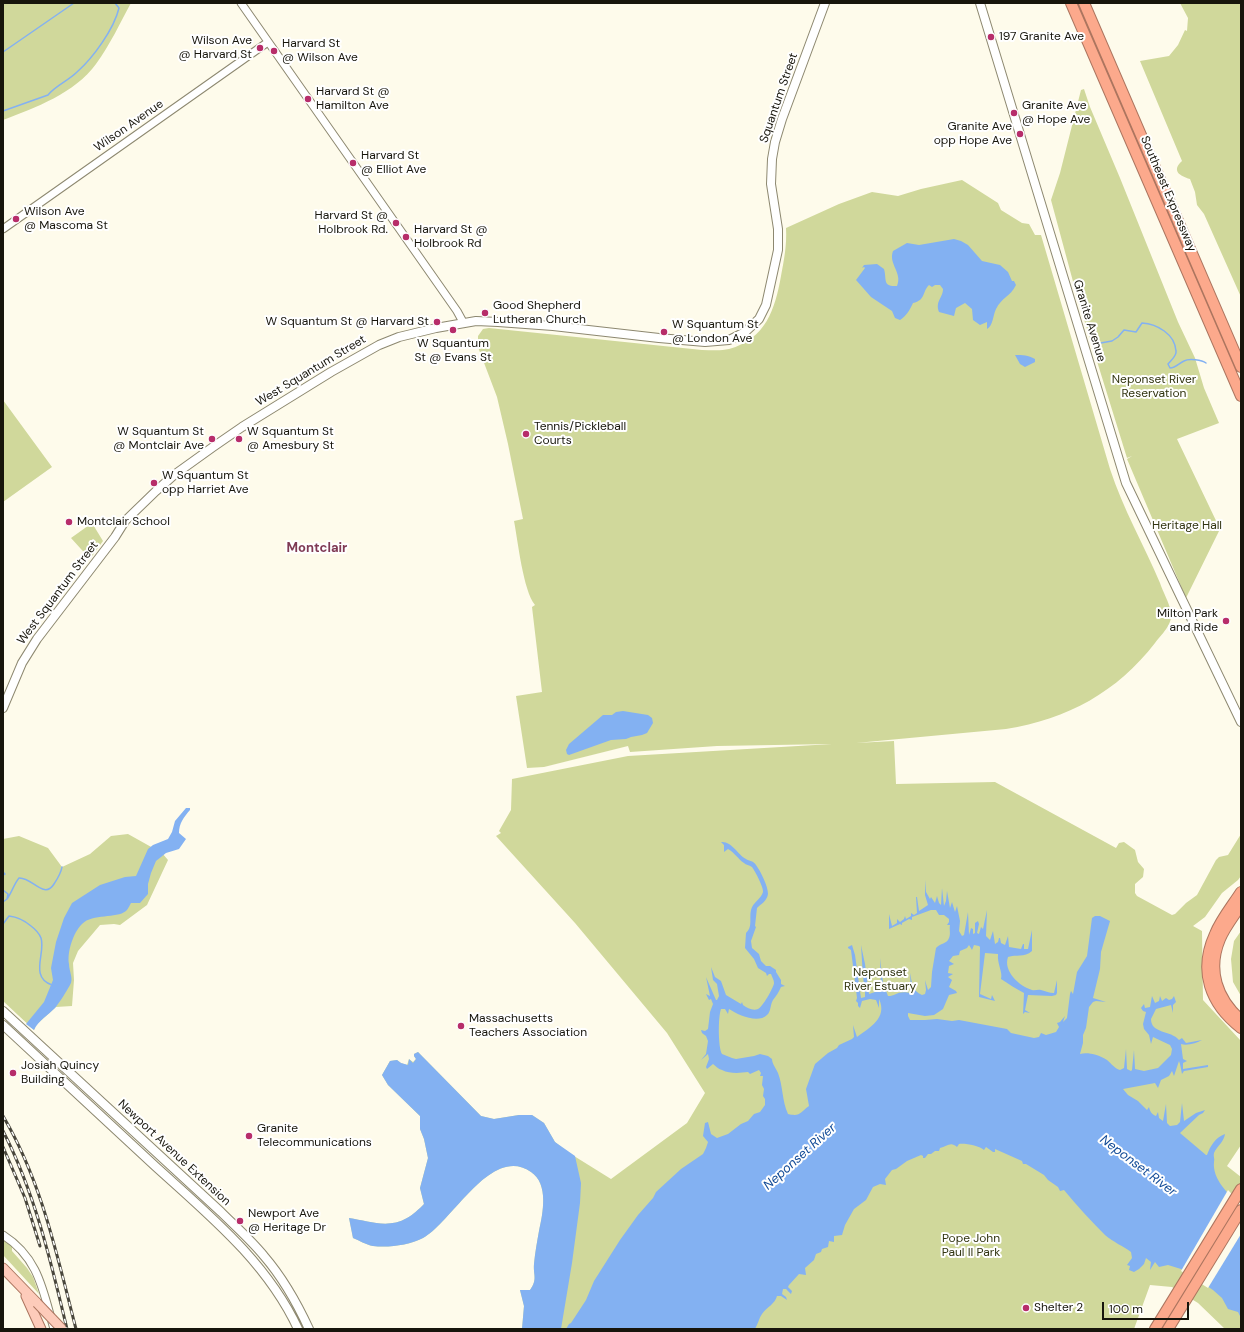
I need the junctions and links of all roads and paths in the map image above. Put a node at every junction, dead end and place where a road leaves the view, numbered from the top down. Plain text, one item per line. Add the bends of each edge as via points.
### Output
1 (241, 3) edge
2 (826, 3) edge
3 (980, 3) edge
4 (1071, 3) edge
5 (1077, 3) edge
6 (1084, 3) edge
7 (1090, 3) edge
8 (268, 42) junction
9 (3, 229) edge
10 (759, 319) joint
11 (463, 322) junction
12 (1241, 353) edge
13 (1241, 367) edge
14 (1241, 384) edge
15 (1241, 396) edge
16 (3, 708) edge
17 (1241, 722) edge
18 (1241, 892) edge
19 (1241, 906) edge
20 (3, 1011) edge
21 (1241, 1020) edge
22 (3, 1025) edge
23 (1241, 1028) edge
24 (1241, 1189) edge
25 (1241, 1198) edge
26 (1241, 1210) edge
27 (1241, 1220) edge
28 (3, 1235) edge
29 (3, 1268) edge
30 (23, 1289) junction
31 (1185, 1295) junction
32 (40, 1329) edge
33 (54, 1329) edge
34 (62, 1329) edge
35 (298, 1329) edge
36 (310, 1329) edge
37 (1155, 1329) edge
38 (1161, 1329) edge
39 (1168, 1329) edge
40 (1174, 1329) edge

1 - 8 street
2 - 10 main road, Squantum Street via 775,142 771,184 778,246 768,302
3 - 17 main road, Granite Avenue via 1126,483
4 - 15 highway, Southeast Expressway
5 - 14 highway
6 - 13 highway
7 - 12 highway, Southeast Expressway
8 - 9 street, Wilson Avenue
8 - 11 street
10 - 11 main road, West Squantum Street via 739,336 710,342 504,322
11 - 16 main road, West Squantum Street via 410,333 379,345 242,427 167,481 126,521 37,639 22,664
18 - 23 highway via 1215,933 1209,949 1207,966 1217,1004 1228,1018
19 - 21 highway via 1220,938 1215,953 1214,970 1221,997
20 - 36 main road, Newport Avenue Extension via 221,1212 264,1255 287,1287
22 - 35 main road, Newport Avenue Extension via 245,1250 274,1285
24 - 31 highway
25 - 31 highway
26 - 31 highway
27 - 31 highway
28 - 33 street via 15,1242 28,1256 43,1290
29 - 30 main road
30 - 32 main road
30 - 34 main road, bridge
31 - 37 highway
31 - 38 highway
31 - 39 highway
31 - 40 highway

